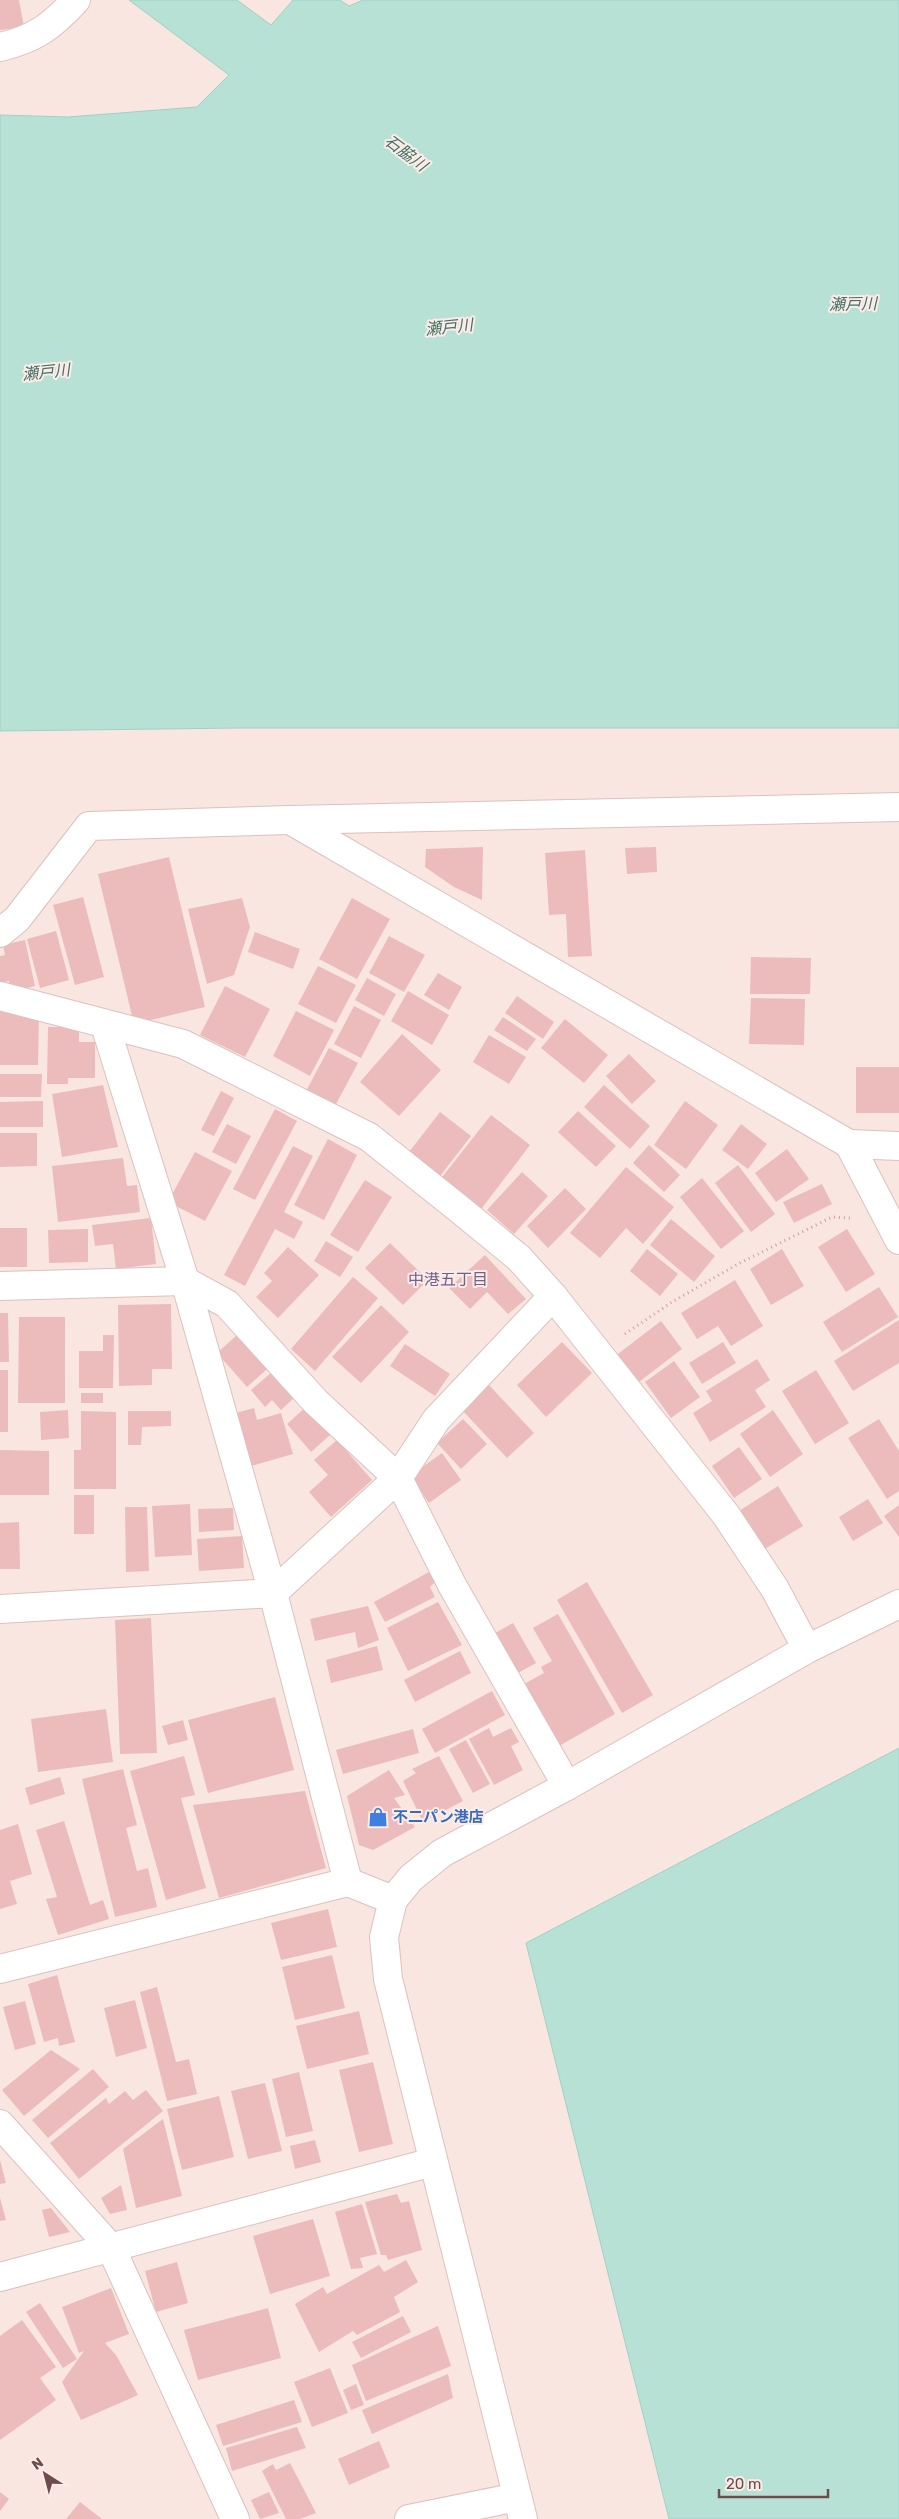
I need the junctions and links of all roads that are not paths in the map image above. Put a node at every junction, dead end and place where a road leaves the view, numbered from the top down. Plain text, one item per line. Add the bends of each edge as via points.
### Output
1 (76, 0) edge
2 (0, 47) edge
3 (899, 807) edge
4 (290, 820) junction
5 (0, 933) edge
6 (0, 996) edge
7 (105, 1025) junction
8 (849, 1144) junction
9 (899, 1146) edge
10 (894, 1231) edge
11 (185, 1281) junction
12 (0, 1286) edge
13 (554, 1296) junction
14 (398, 1478) junction
15 (273, 1592) junction
16 (899, 1604) edge
17 (0, 1609) edge
18 (807, 1649) junction
19 (567, 1786) junction
20 (348, 1882) junction
21 (393, 1900) junction
22 (0, 1969) edge
23 (0, 2124) edge
24 (434, 2162) junction
25 (111, 2248) junction
26 (0, 2277) edge
27 (520, 2508) edge
28 (235, 2519) edge
29 (409, 2519) edge

1 - 2 street via 54,24 16,44
3 - 4 street
4 - 5 street via 89,826 17,919
4 - 8 street
6 - 7 street
7 - 11 street
7 - 13 street via 183,1044 370,1137 519,1258
8 - 9 street
8 - 10 street
11 - 12 street
11 - 14 street via 226,1304 316,1402
11 - 15 street
13 - 14 street via 436,1420
13 - 18 street via 726,1514 775,1589
14 - 15 street
14 - 19 street via 452,1586
15 - 17 street
15 - 20 street
16 - 18 street
18 - 19 street
19 - 21 street via 442,1853 411,1878
20 - 21 street
20 - 22 street
21 - 24 street via 384,1937 388,1979
23 - 25 street
24 - 25 street
24 - 27 street
25 - 26 street
25 - 28 street
27 - 29 street

